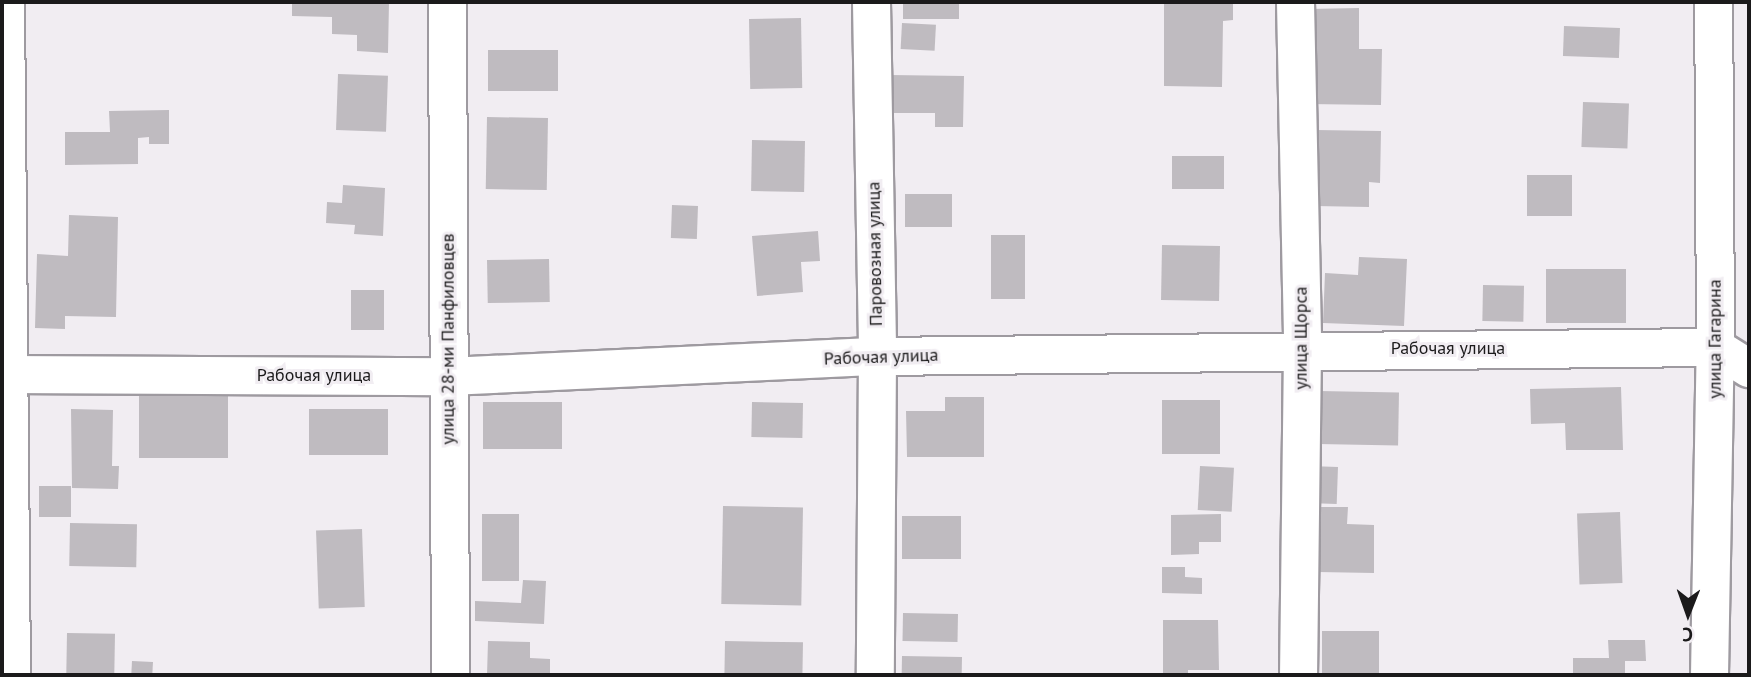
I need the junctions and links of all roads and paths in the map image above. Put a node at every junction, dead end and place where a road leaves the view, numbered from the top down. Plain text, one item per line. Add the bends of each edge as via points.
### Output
1 (5, 2) edge
2 (447, 2) edge
3 (871, 2) edge
4 (1295, 2) edge
5 (1713, 2) edge
6 (1716, 347) junction
7 (1302, 349) junction
8 (877, 356) junction
9 (1749, 368) edge
10 (6, 374) junction
11 (448, 376) junction
12 (5, 501) edge
13 (11, 675) edge
14 (450, 675) edge
15 (875, 675) edge
16 (1298, 675) edge
17 (1709, 675) edge

1 - 10 street
2 - 11 street, улица 28-ми Панфиловцев
3 - 8 street, Паровозная улица
4 - 7 street, улица Щорса
5 - 6 street, улица Гагарина
6 - 7 street, Рабочая улица
6 - 9 street
6 - 17 street, улица Гагарина
7 - 8 street, Рабочая улица
7 - 16 street, улица Щорса
8 - 11 street, Рабочая улица
8 - 15 street, Паровозная улица
10 - 11 street, Рабочая улица
10 - 12 street
11 - 14 street, улица 28-ми Панфиловцев
12 - 13 street

